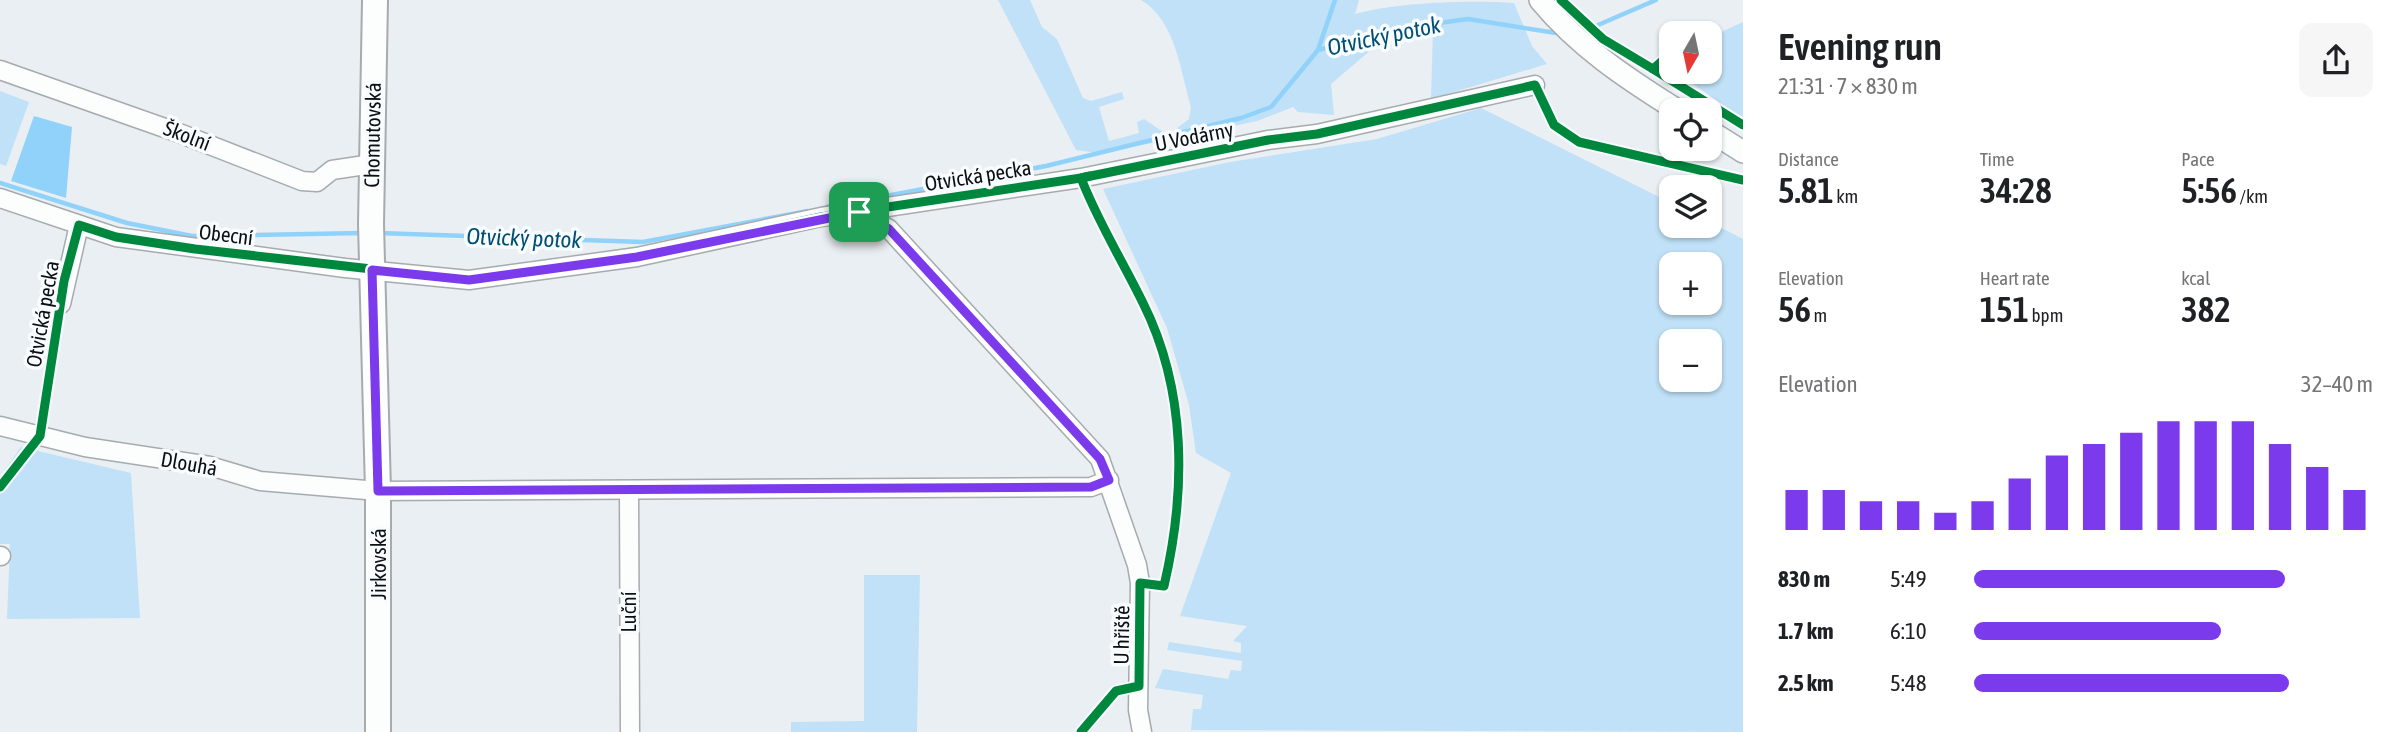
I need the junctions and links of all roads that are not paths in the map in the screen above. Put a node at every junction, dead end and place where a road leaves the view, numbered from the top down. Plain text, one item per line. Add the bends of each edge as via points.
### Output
1 (375, 0) edge
2 (1540, 0) edge
3 (0, 70) edge
4 (1535, 85) dead end
5 (1659, 99) edge
6 (1722, 139) edge
7 (1743, 152) edge
8 (372, 164) junction
9 (0, 198) edge
10 (859, 212) junction
11 (79, 225) junction
12 (371, 260) junction
13 (61, 304) dead end
14 (0, 426) edge
15 (1109, 480) junction
16 (378, 491) junction
17 (629, 491) junction
18 (378, 732) edge
19 (630, 732) edge
20 (1142, 732) edge

1 - 8 main road, Chomutovská
2 - 5 street via 1575,39
3 - 8 street, Školní via 179,132 302,181 317,182 332,170
4 - 10 street, U Vodárny via 1317,134 1081,178
6 - 7 street
8 - 12 main road, Chomutovská
9 - 11 street, Obecní
10 - 12 street, U Vodárny via 637,257 469,280
10 - 15 street, U hřiště via 889,229 1100,459
11 - 12 street, Obecní via 116,237 195,249
11 - 13 street
12 - 16 main road, Jirkovská
14 - 16 street, Dlouhá via 85,447 211,466 260,481
15 - 17 street, Dlouhá via 1091,487
15 - 20 street, U hřiště via 1140,583 1138,710
16 - 17 street, Dlouhá
16 - 18 main road, Jirkovská
17 - 19 street, Luční

